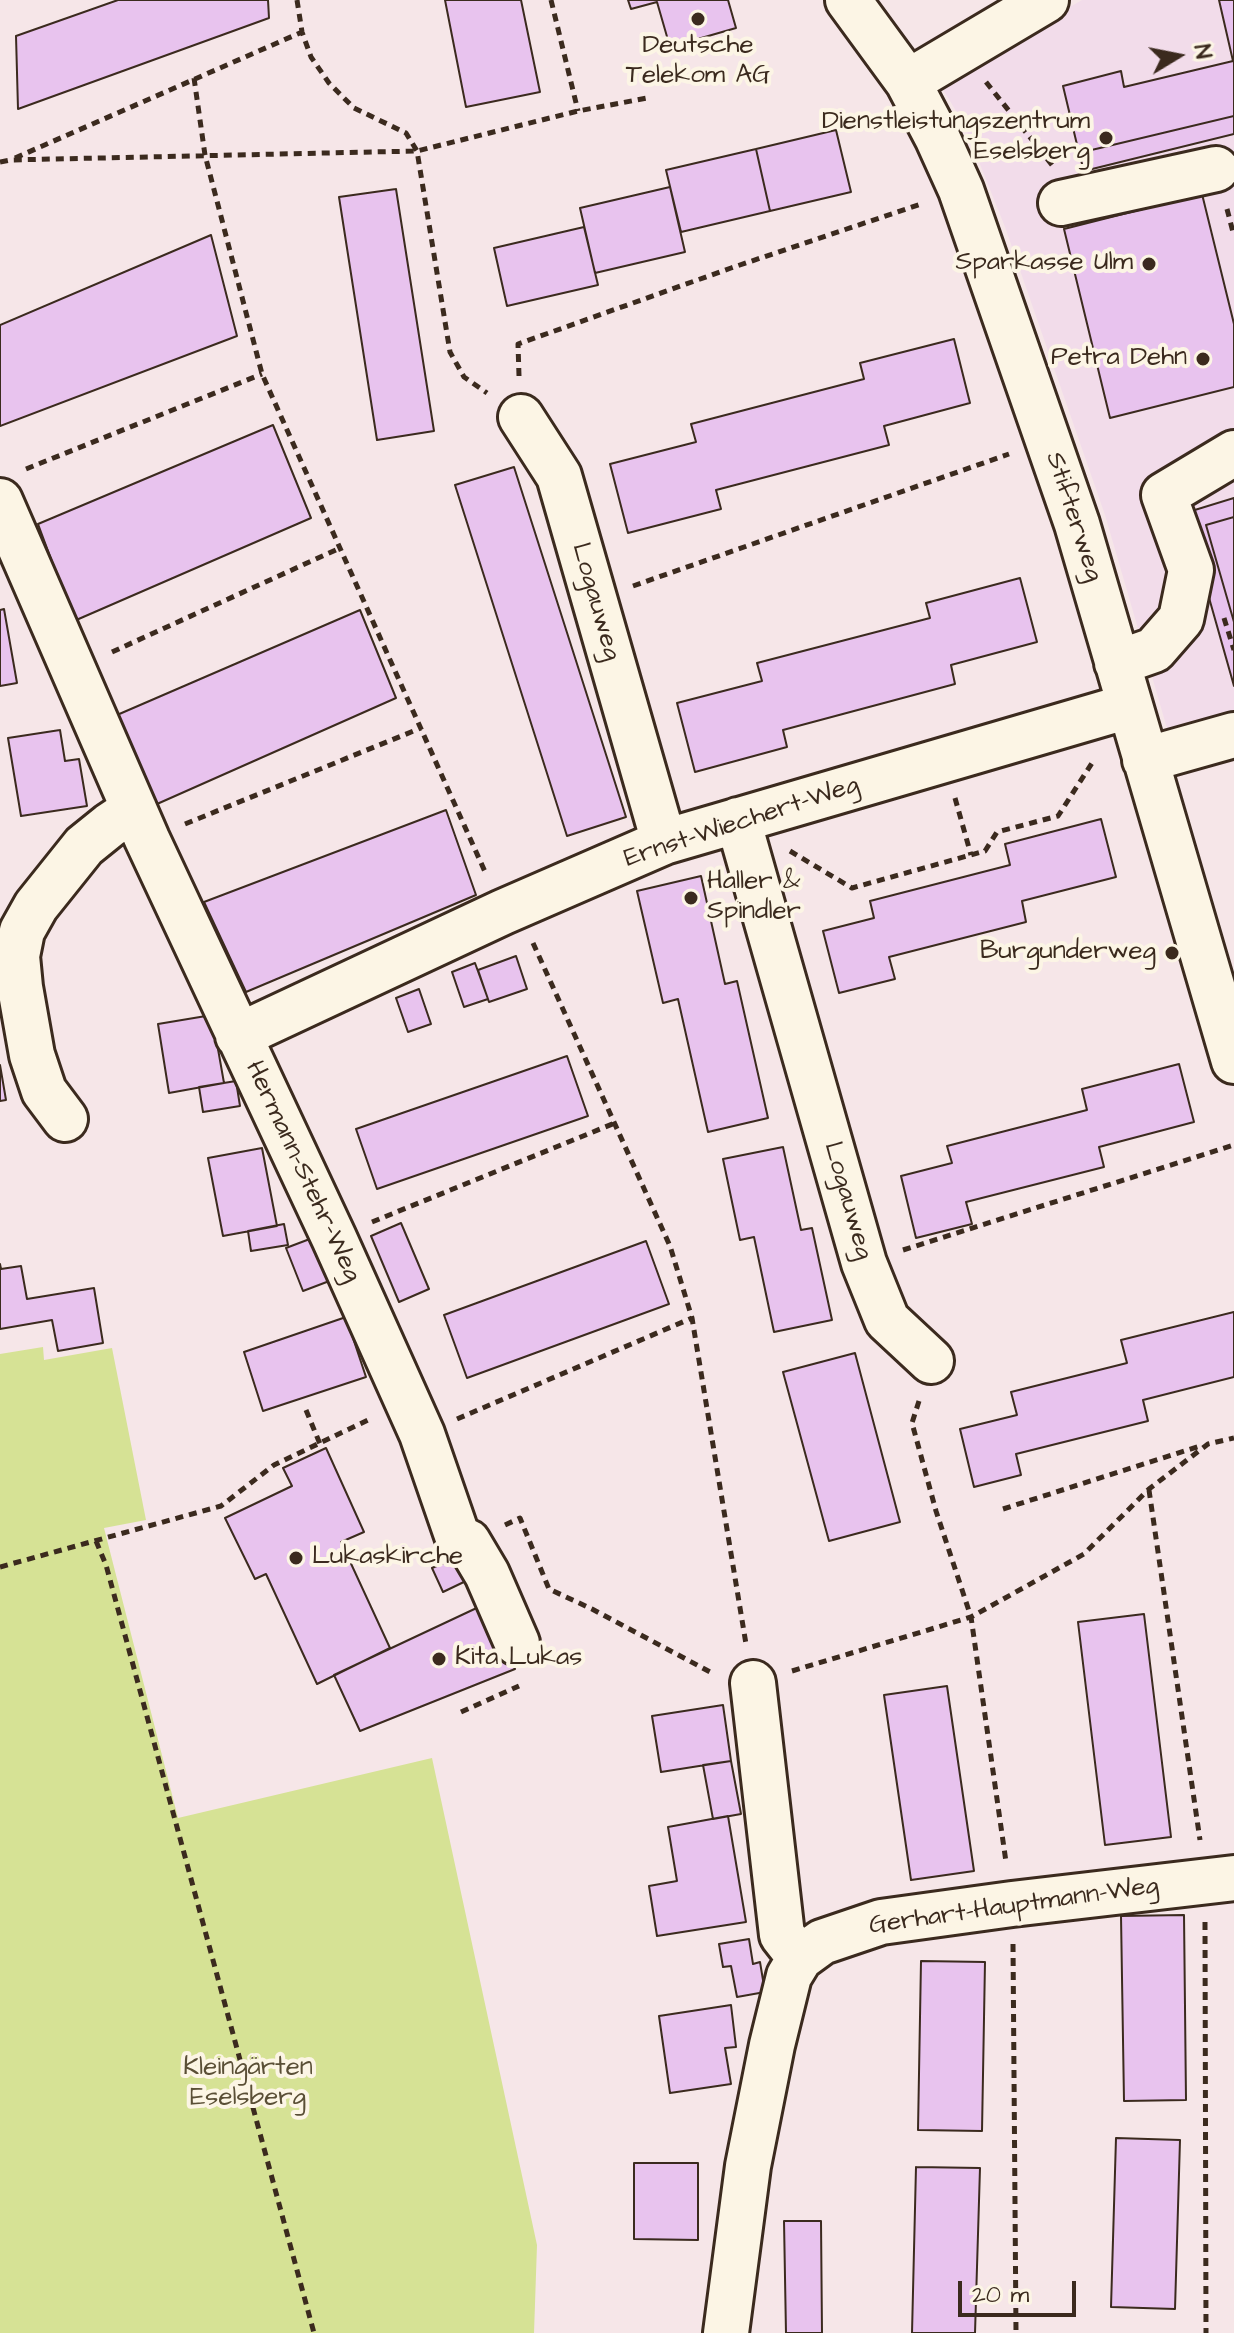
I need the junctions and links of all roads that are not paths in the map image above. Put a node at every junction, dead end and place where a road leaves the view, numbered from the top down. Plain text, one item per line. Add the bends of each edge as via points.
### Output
1 (848, 0) edge
2 (1046, 0) edge
3 (908, 82) junction
4 (1216, 169) dead end
5 (1071, 202) road end
6 (521, 417) road end
7 (1234, 453) edge
8 (0, 501) edge
9 (1117, 663) junction
10 (1129, 706) junction
11 (1234, 735) edge
12 (1145, 760) junction
13 (134, 809) junction
14 (738, 820) junction
15 (664, 842) junction
16 (238, 1036) junction
17 (1234, 1061) edge
18 (65, 1119) dead end
19 (931, 1361) road end
20 (517, 1643) dead end
21 (753, 1683) road end
22 (1234, 1878) edge
23 (800, 1958) junction
24 (726, 2333) edge

1 - 3 street, Stifterweg
2 - 3 street
3 - 9 street, Stifterweg via 961,190 1077,524
4 - 5 street
6 - 15 street, Logauweg via 559,476
7 - 9 street via 1164,495 1191,570 1181,619 1154,650
8 - 13 street, Hermann-Stehr-Weg
9 - 10 street, Stifterweg
10 - 12 street, Stifterweg
10 - 14 street, Ernst-Wiechert-Weg
11 - 12 street
12 - 17 street, Stifterweg
13 - 16 street, Hermann-Stehr-Weg
13 - 18 street via 84,846 22,931 17,956 32,1055 44,1091
14 - 15 street, Ernst-Wiechert-Weg
14 - 19 street, Logauweg via 864,1263 887,1320
15 - 16 street, Ernst-Wiechert-Weg
16 - 20 street, Hermann-Stehr-Weg via 414,1417 463,1542 487,1574
21 - 23 street via 782,1935
22 - 23 street, Gerhart-Hauptmann-Weg via 881,1922 822,1942
23 - 24 street via 789,1976 748,2166

